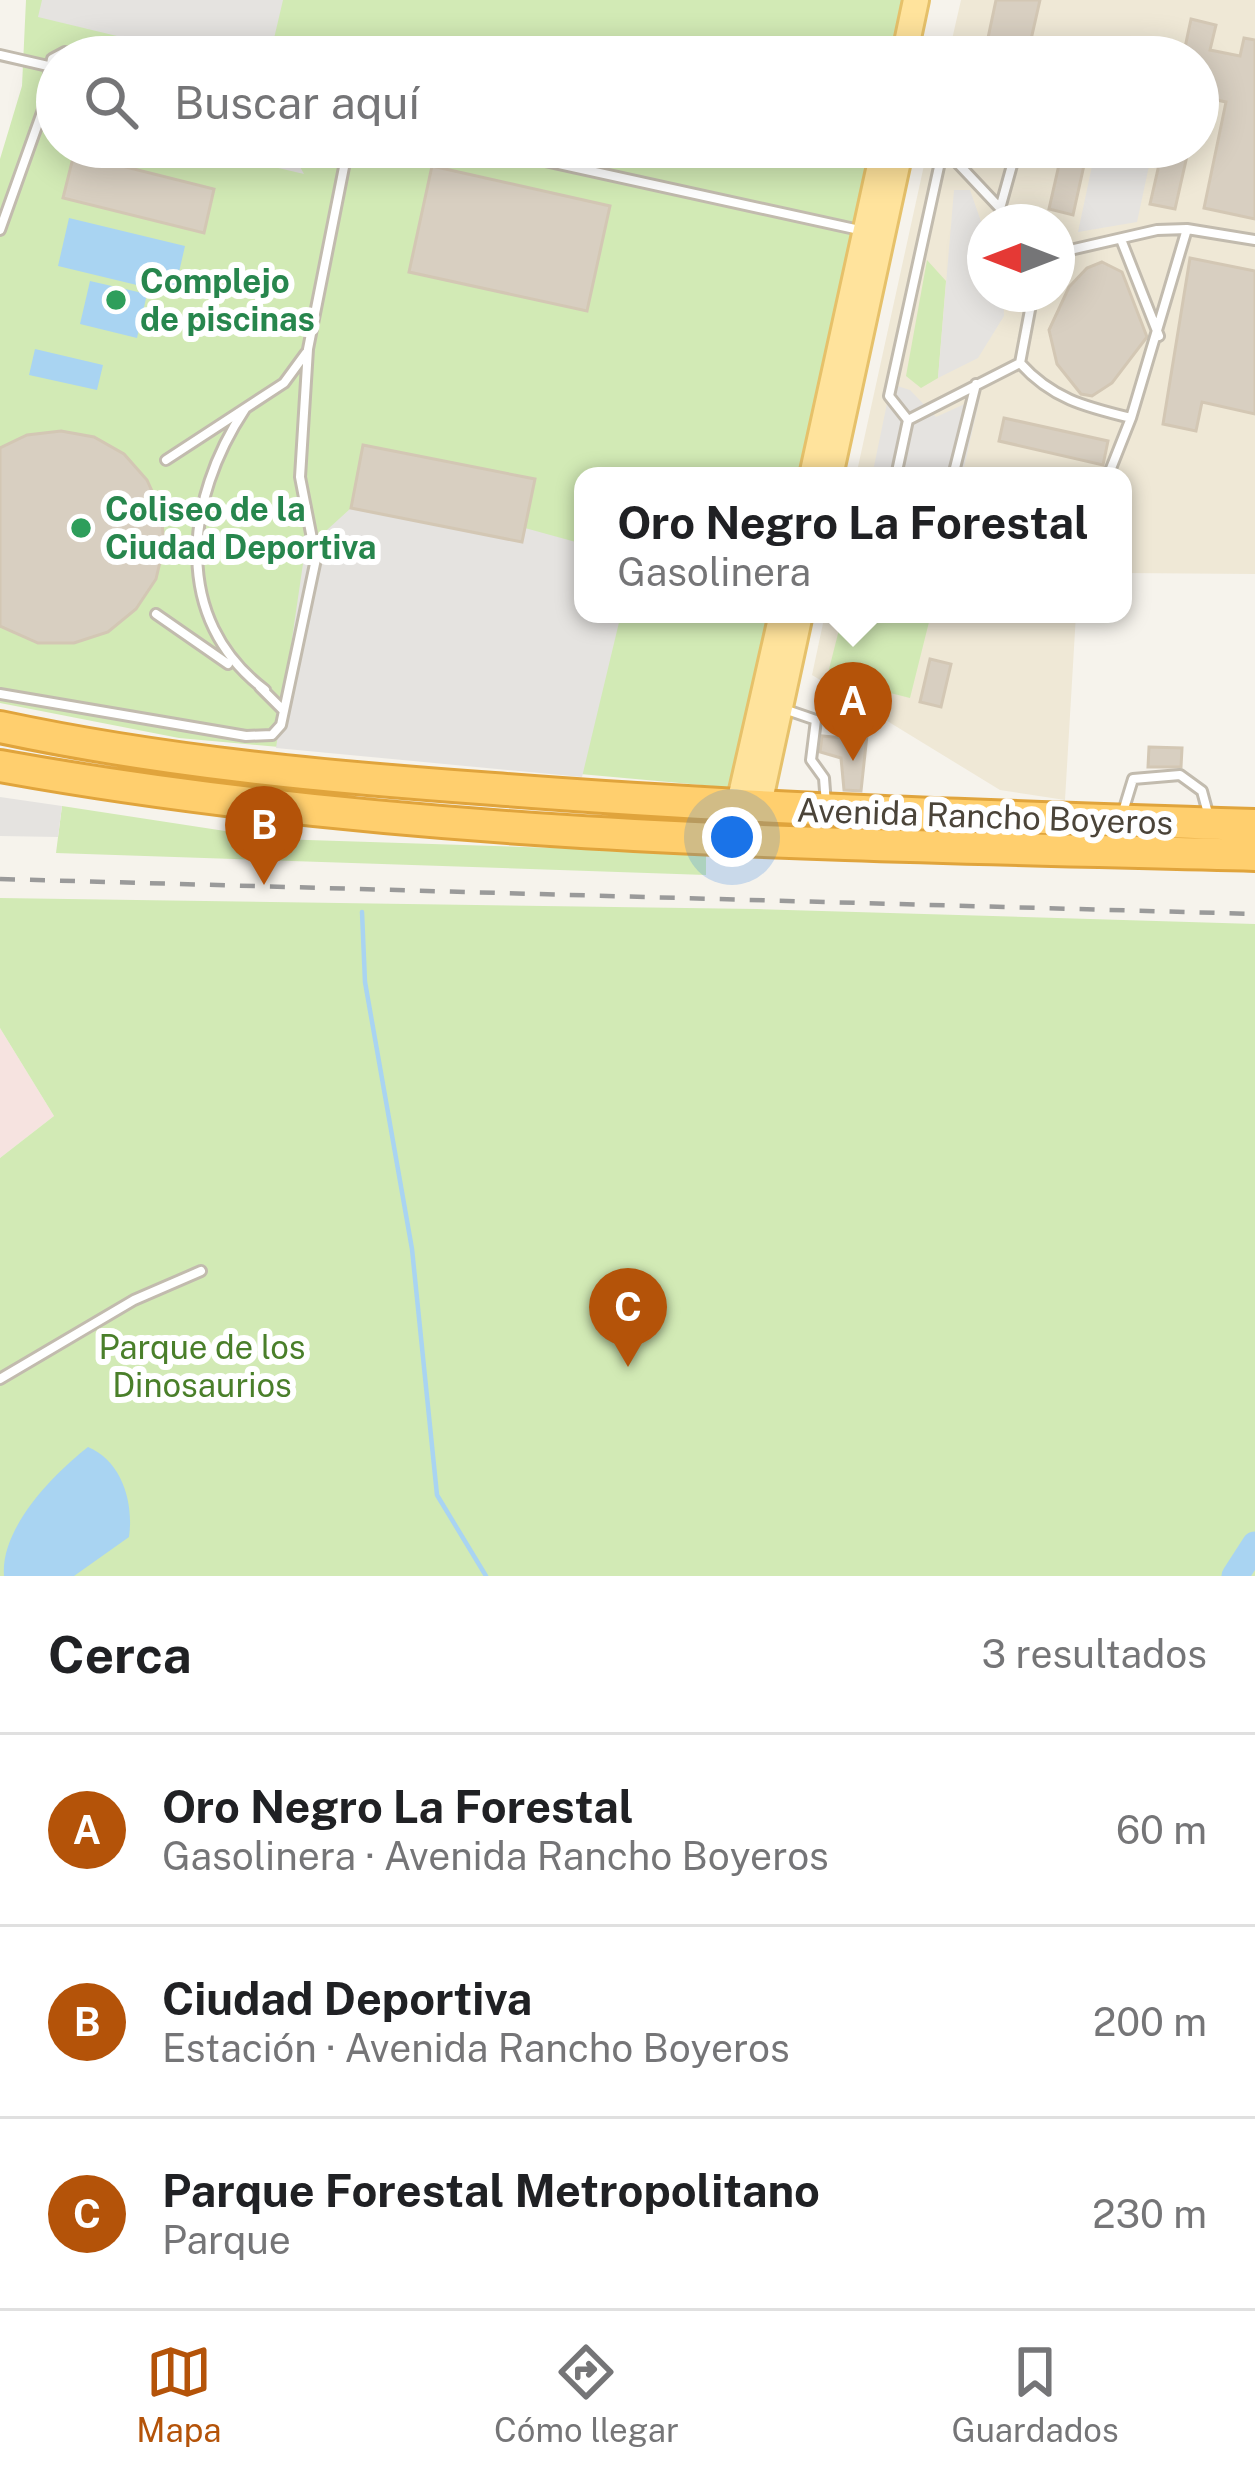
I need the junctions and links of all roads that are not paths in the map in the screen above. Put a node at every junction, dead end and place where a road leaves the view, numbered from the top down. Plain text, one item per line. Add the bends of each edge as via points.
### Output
1 (916, 0) edge
2 (933, 0) edge
3 (908, 36) edge
4 (925, 36) edge
5 (0, 55) edge
6 (36, 63) edge
7 (36, 136) edge
8 (344, 168) edge
9 (577, 168) edge
10 (879, 168) edge
11 (896, 168) edge
12 (939, 168) edge
13 (958, 168) edge
14 (1011, 168) edge
15 (998, 204) edge
16 (1002, 204) edge
17 (1187, 229) junction
18 (0, 230) edge
19 (865, 231) junction
20 (1255, 239) edge
21 (1123, 242) junction
22 (1075, 251) edge
23 (1030, 312) edge
24 (1159, 336) junction
25 (308, 349) junction
26 (1020, 363) junction
27 (976, 383) junction
28 (245, 409) junction
29 (1131, 418) junction
30 (908, 420) junction
31 (166, 460) dead end
32 (814, 467) edge
33 (832, 467) edge
34 (898, 467) edge
35 (954, 467) edge
36 (1112, 467) edge
37 (156, 614) dead end
38 (780, 623) edge
39 (798, 623) edge
40 (265, 689) junction
41 (0, 694) edge
42 (780, 707) junction
43 (284, 711) junction
44 (0, 727) edge
45 (0, 766) edge
46 (741, 808) junction
47 (826, 812) junction
48 (1121, 821) junction
49 (1211, 824) junction
50 (1255, 825) edge
51 (683, 838) junction
52 (825, 844) junction
53 (1255, 855) edge
54 (202, 1271) dead end
55 (0, 1379) edge

1 - 3 main road
2 - 4 main road
5 - 6 lane
7 - 18 lane
8 - 25 lane
9 - 19 lane
10 - 19 main road
11 - 33 main road
12 - 30 lane via 889,396
13 - 15 lane
14 - 16 lane
17 - 20 lane
17 - 21 lane
17 - 24 lane
19 - 32 main road
21 - 22 lane
21 - 24 lane
23 - 26 lane
24 - 29 lane
25 - 28 lane via 284,383
25 - 43 lane via 300,477 316,559
26 - 27 lane
26 - 29 lane via 1073,404
27 - 30 lane
27 - 35 lane
28 - 31 lane
28 - 40 lane via 205,495 199,587 233,666
29 - 36 lane
30 - 34 lane
37 - 40 lane
38 - 46 main road
39 - 42 main road
40 - 43 lane
41 - 43 lane via 246,736 272,735
42 - 46 main road
42 - 47 lane via 816,720 811,760 824,778
44 - 46 highway, Avenida Rancho Boyeros via 262,772
45 - 51 highway, Avenida Rancho Boyeros via 302,812
46 - 47 highway, Avenida Rancho Boyeros
46 - 51 highway via 731,836
46 - 52 highway
47 - 48 highway, Avenida Rancho Boyeros
48 - 49 highway, Avenida Rancho Boyeros
48 - 49 lane via 1133,779 1180,775 1202,791
49 - 50 highway, Avenida Rancho Boyeros
51 - 52 highway, Avenida Rancho Boyeros
52 - 53 highway, Avenida Rancho Boyeros
54 - 55 lane via 134,1300

